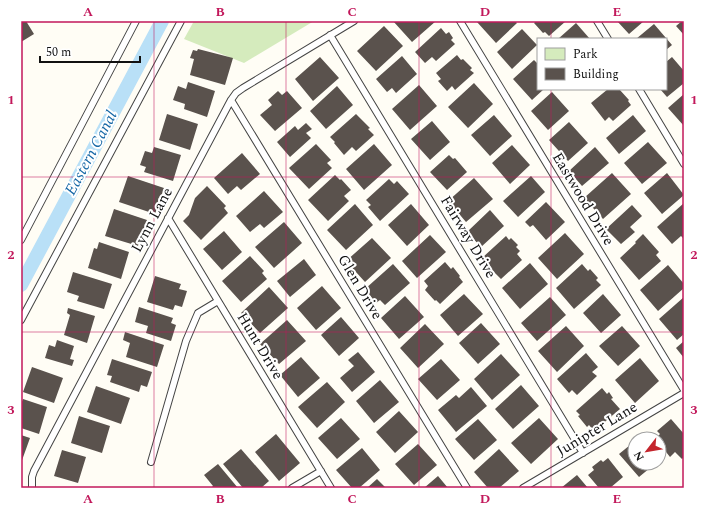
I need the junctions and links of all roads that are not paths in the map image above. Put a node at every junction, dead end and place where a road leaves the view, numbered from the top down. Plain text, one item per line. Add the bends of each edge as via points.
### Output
1 (136, 21) edge
2 (181, 21) edge
3 (354, 21) edge
4 (460, 21) edge
5 (597, 21) edge
6 (330, 35) junction
7 (607, 38) edge
8 (639, 90) edge
9 (231, 100) junction
10 (684, 164) edge
11 (168, 218) junction
12 (21, 240) edge
13 (218, 301) junction
14 (21, 320) edge
15 (684, 392) edge
16 (583, 453) junction
17 (151, 462) dead end
18 (321, 471) junction
19 (32, 486) edge
20 (292, 488) edge
21 (331, 488) edge
22 (467, 488) edge
23 (523, 488) edge

1 - 12 lane
2 - 14 lane
3 - 6 lane, Lynn Lane
4 - 15 lane, Eastwood Drive
5 - 7 lane
6 - 9 lane, Lynn Lane via 243,88
6 - 16 lane, Fairway Drive
8 - 10 lane
9 - 11 lane, Lynn Lane
9 - 22 lane, Glen Drive
11 - 13 lane, Hunt Drive
11 - 19 lane, Lynn Lane via 34,471
13 - 17 lane via 198,313 186,341
13 - 18 lane, Hunt Drive
15 - 16 lane, Junipter Lane
16 - 23 lane, Junipter Lane
18 - 20 lane
18 - 21 lane, Hunt Drive

